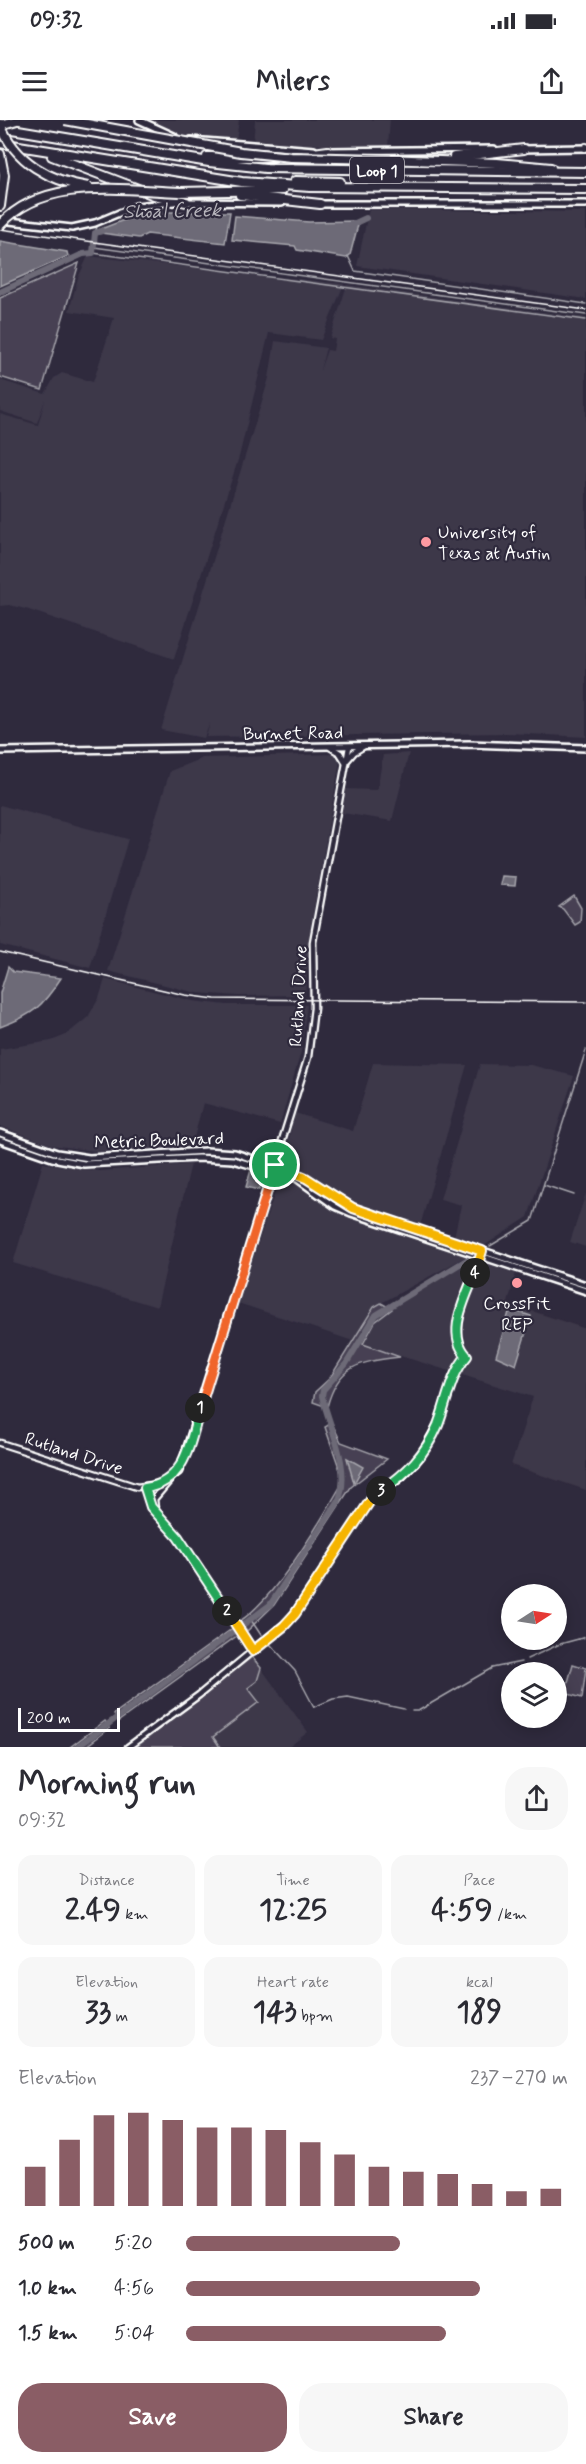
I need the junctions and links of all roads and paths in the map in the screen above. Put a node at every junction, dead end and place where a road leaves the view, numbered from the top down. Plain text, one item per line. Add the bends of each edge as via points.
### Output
1 (5, 120) edge
2 (17, 120) edge
3 (65, 120) edge
4 (87, 120) edge
5 (139, 120) edge
6 (0, 127) edge
7 (174, 136) junction
8 (0, 141) edge
9 (584, 148) edge
10 (524, 149) junction
11 (40, 151) junction
12 (328, 151) junction
13 (0, 154) edge
14 (176, 156) junction
15 (401, 159) junction
16 (584, 173) edge
17 (310, 187) junction
18 (586, 187) edge
19 (104, 190) junction
20 (193, 192) junction
21 (586, 199) edge
22 (186, 202) junction
23 (320, 204) junction
24 (577, 204) junction
25 (586, 204) edge
26 (0, 206) edge
27 (0, 220) edge
28 (0, 225) edge
29 (364, 746) junction
30 (330, 747) junction
31 (349, 747) junction
32 (586, 748) edge
33 (0, 751) edge
34 (346, 764) junction
35 (0, 1133) edge
36 (0, 1140) edge
37 (84, 1161) junction
38 (274, 1168) junction
39 (481, 1254) junction
40 (586, 1285) edge
41 (586, 1291) edge
42 (0, 1443) edge
43 (171, 1478) junction
44 (145, 1488) junction
45 (156, 1513) junction
46 (253, 1651) junction
47 (128, 1747) edge

1 - 6 highway, bridge
2 - 6 highway, bridge
3 - 15 highway, bridge via 241,152
4 - 7 main road
5 - 7 main road
6 - 14 highway, Loop 1
6 - 16 highway via 189,163 256,170
6 - 19 highway, bridge via 17,152 35,168 63,182
7 - 12 main road
8 - 11 highway, Loop 1
8 - 18 highway via 253,179
9 - 10 main road
10 - 12 main road
10 - 15 highway
11 - 17 highway, Loop 1 via 204,178
11 - 22 highway via 127,185
12 - 14 highway via 255,159
13 - 26 highway via 4,175
14 - 16 highway, Loop 1 via 284,169
15 - 16 highway via 513,164
17 - 18 highway, Loop 1
17 - 20 highway
19 - 20 highway, bridge
19 - 28 highway, bridge via 63,192 35,199
20 - 23 highway
21 - 24 main road
22 - 23 main road
22 - 27 main road via 136,206 72,228
23 - 24 main road
24 - 25 main road
29 - 31 main road, Burnet Road
29 - 32 main road, Burnet Road
29 - 34 street
30 - 31 main road, Burnet Road
30 - 33 main road, Burnet Road
30 - 34 street via 340,753
31 - 34 street, Rutland Drive
34 - 38 street, Rutland Drive via 314,936 308,1056
35 - 37 main road, Metric Boulevard
36 - 37 main road, Metric Boulevard via 52,1158
37 - 38 main road, Metric Boulevard via 236,1153
38 - 39 main road, Metric Boulevard via 306,1178 338,1204
38 - 43 street, Rutland Drive via 186,1454 179,1472
39 - 40 main road, Metric Boulevard
39 - 41 main road, Metric Boulevard
39 - 46 street via 457,1330 467,1356 455,1373 438,1424 419,1458 402,1478 370,1501 295,1614
42 - 44 street, Rutland Drive
43 - 44 street
43 - 45 street, Rutland Drive via 154,1499
44 - 45 street via 148,1504
45 - 46 street via 178,1537
46 - 47 street

